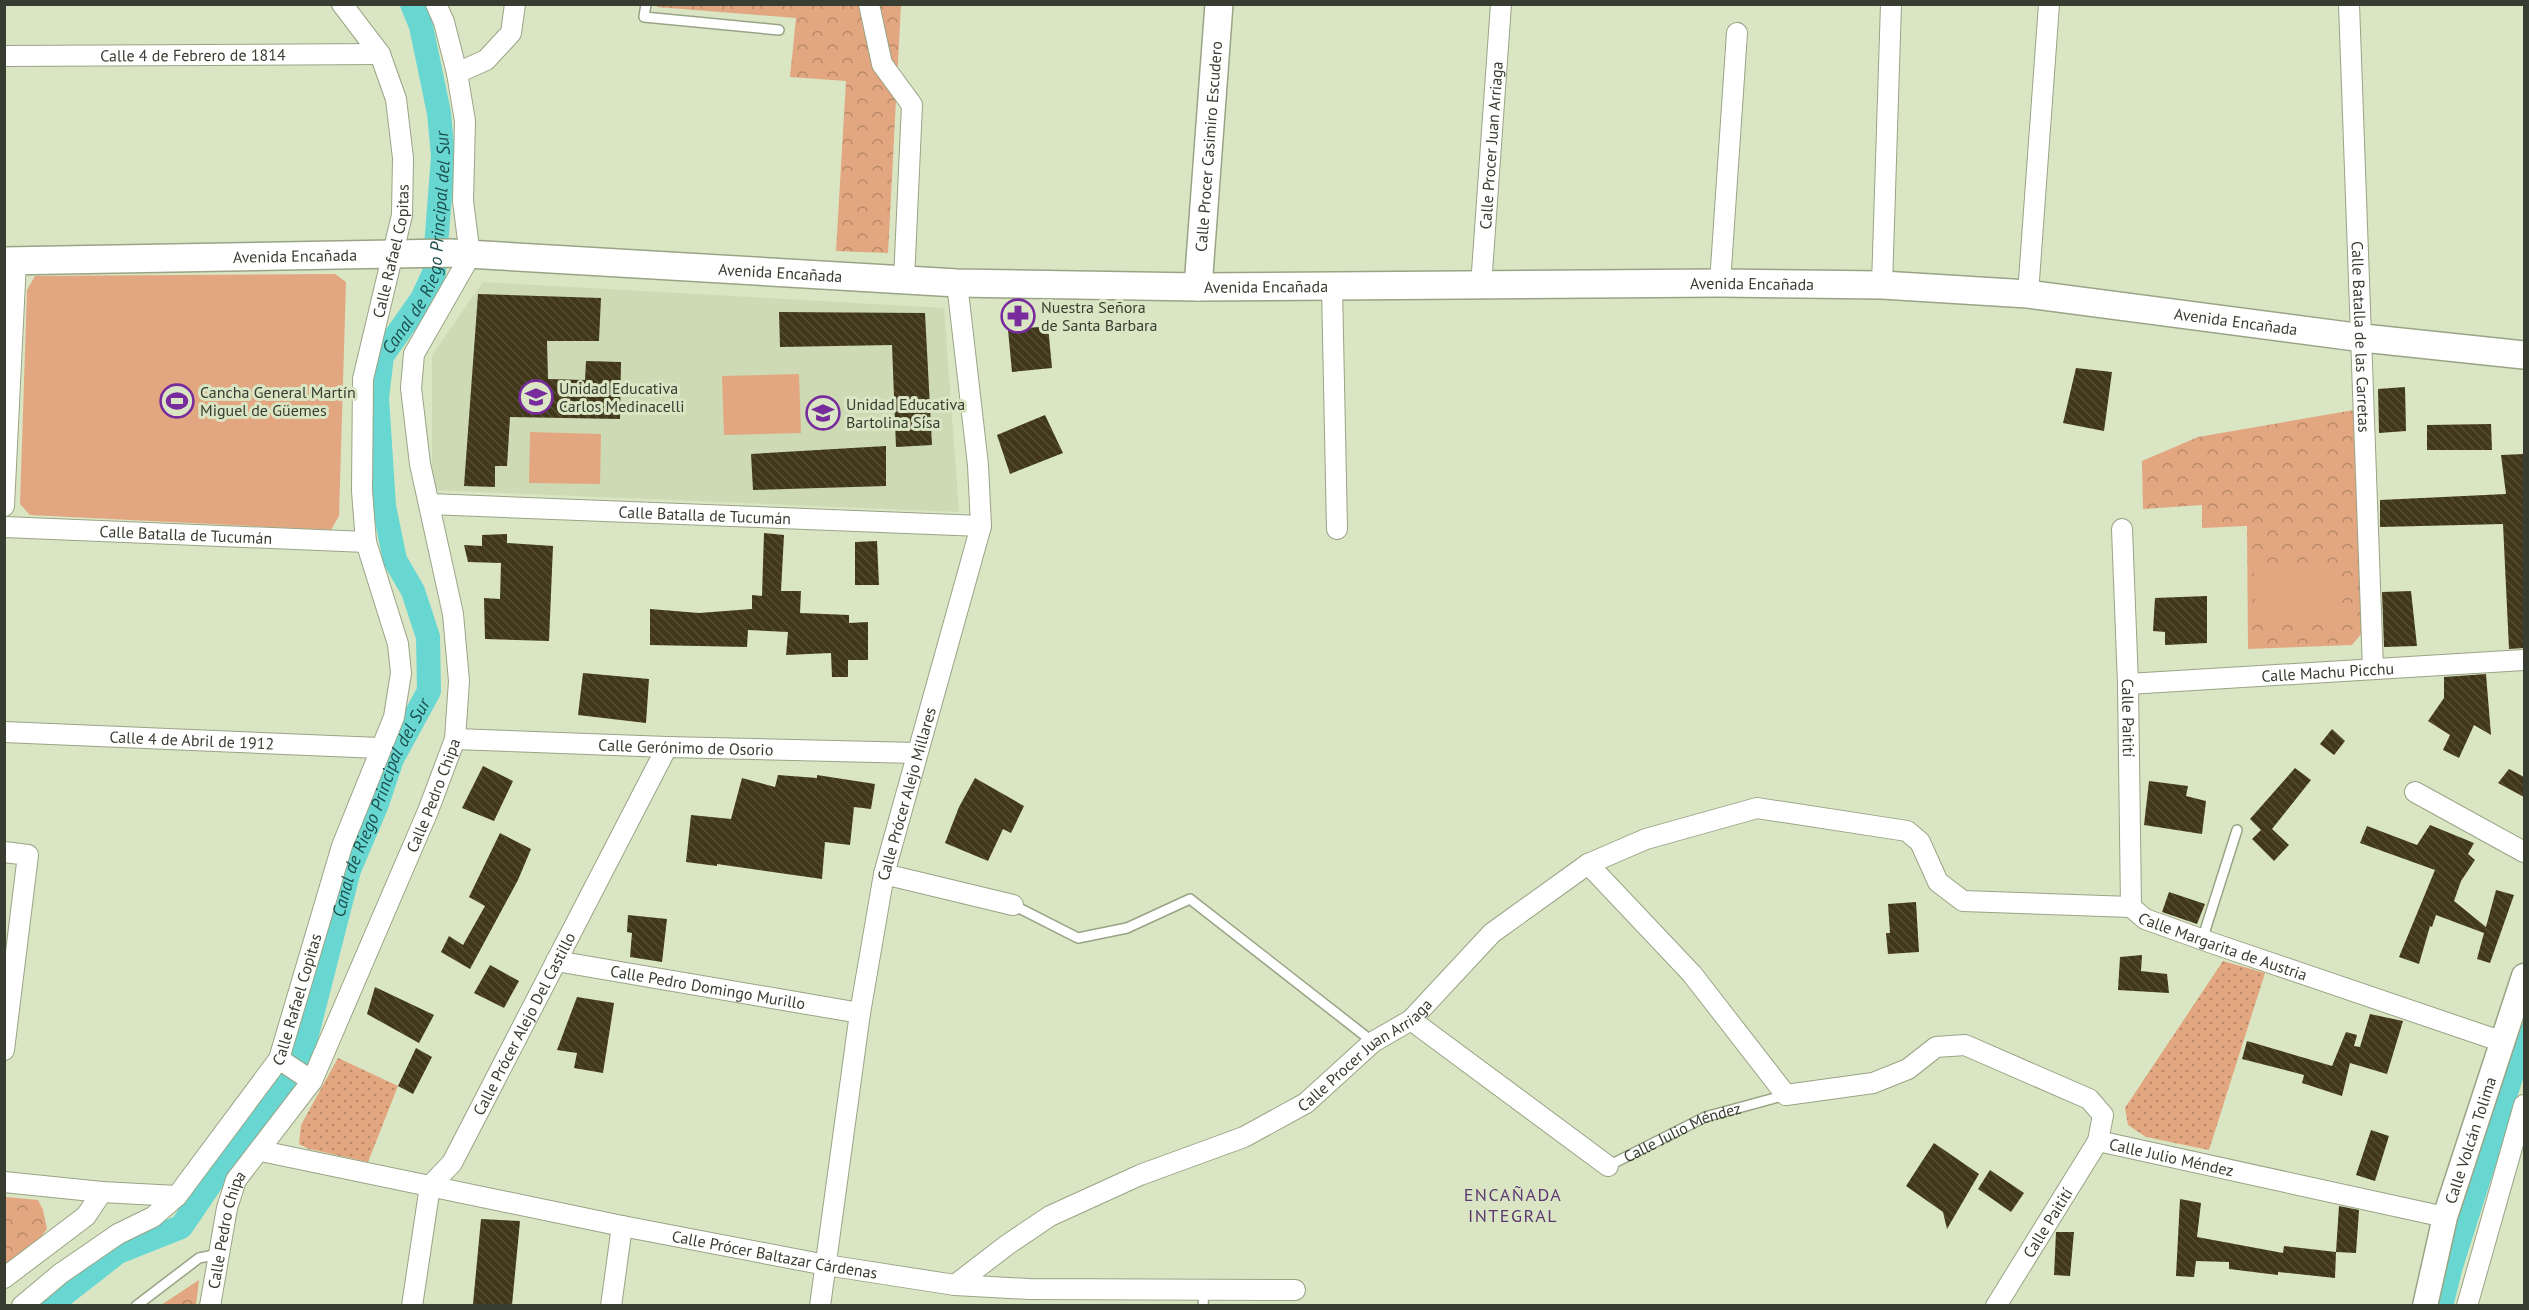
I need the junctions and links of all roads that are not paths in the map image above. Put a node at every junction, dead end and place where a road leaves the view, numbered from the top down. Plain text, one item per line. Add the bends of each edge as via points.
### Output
1 (342, 4) edge
2 (436, 4) edge
3 (515, 4) edge
4 (646, 4) edge
5 (869, 4) edge
6 (1219, 4) edge
7 (1501, 4) edge
8 (1891, 4) edge
9 (2049, 4) edge
10 (2349, 4) edge
11 (779, 30) dead end
12 (1737, 33) dead end
13 (380, 54) junction
14 (4, 56) edge
15 (457, 73) junction
16 (401, 254) junction
17 (460, 254) junction
18 (10, 261) edge
19 (904, 280) junction
20 (957, 283) junction
21 (1720, 283) junction
22 (1882, 285) junction
23 (1480, 286) junction
24 (1198, 287) junction
25 (1332, 287) junction
26 (2028, 294) junction
27 (2362, 338) junction
28 (2524, 356) edge
29 (429, 504) junction
30 (4, 506) edge
31 (981, 526) junction
32 (4, 527) edge
33 (1337, 529) dead end
34 (2122, 529) dead end
35 (366, 542) junction
36 (2524, 660) edge
37 (2373, 669) junction
38 (2128, 684) junction
39 (4, 732) edge
40 (455, 739) junction
41 (667, 747) junction
42 (379, 748) junction
43 (917, 753) junction
44 (2415, 792) dead end
45 (1757, 808) joint
46 (2237, 830) dead end
47 (4, 852) edge
48 (2524, 852) edge
49 (1588, 864) junction
50 (884, 874) junction
51 (1013, 905) joint
52 (2131, 907) junction
53 (2202, 940) junction
54 (556, 961) junction
55 (2524, 976) edge
56 (860, 1013) junction
57 (1411, 1020) junction
58 (1373, 1042) junction
59 (2503, 1042) junction
60 (4, 1050) edge
61 (280, 1059) junction
62 (311, 1080) junction
63 (1786, 1095) junction
64 (2524, 1105) edge
65 (2098, 1141) junction
66 (261, 1151) junction
67 (1608, 1166) joint
68 (4, 1182) edge
69 (430, 1186) junction
70 (102, 1192) junction
71 (177, 1196) junction
72 (2445, 1218) junction
73 (622, 1226) junction
74 (219, 1254) junction
75 (826, 1265) junction
76 (4, 1278) edge
77 (955, 1285) junction
78 (1295, 1290) dead end
79 (1028, 1297) edge
80 (1203, 1297) edge
81 (22, 1305) edge
82 (136, 1305) edge
83 (210, 1305) edge
84 (412, 1305) edge
85 (611, 1305) edge
86 (820, 1305) edge
87 (1996, 1305) edge
88 (2426, 1305) edge
89 (2467, 1305) edge

1 - 13 street, Calle Rafael Copitas
2 - 15 street
3 - 15 street via 511,33 486,60
4 - 11 lane via 644,17
5 - 19 street via 882,64 912,105
6 - 24 main road, Calle Procer Casimiro Escudero
7 - 23 street, Calle Procer Juan Arriaga
8 - 22 street
9 - 26 street
10 - 27 street, Calle Batalla de las Carretas
12 - 21 street
13 - 14 street, Calle 4 de Febrero de 1814
13 - 16 street, Calle Rafael Copitas via 396,99 403,158
15 - 17 street via 465,121
16 - 17 main road, Avenida Encañada
16 - 18 main road, Avenida Encañada
16 - 35 street, Calle Rafael Copitas via 363,379 362,490
17 - 19 main road, Avenida Encañada
17 - 29 street, Calle Pedro Chipa via 414,354 411,388
18 - 30 street
19 - 20 main road, Avenida Encañada
20 - 24 main road, Avenida Encañada
20 - 31 street, Calle Prócer Alejo Millares via 978,465
21 - 22 main road, Avenida Encañada
21 - 23 main road, Avenida Encañada
22 - 26 main road, Avenida Encañada
23 - 25 main road, Avenida Encañada
24 - 25 main road, Avenida Encañada
25 - 33 street
26 - 27 main road, Avenida Encañada
27 - 28 main road, Avenida Encañada
27 - 37 street, Calle Batalla de las Carretas
29 - 31 street, Calle Batalla de Tucumán
29 - 40 street, Calle Pedro Chipa via 453,614 459,681
31 - 43 street, Calle Prócer Alejo Millares
32 - 35 street, Calle Batalla de Tucumán
34 - 38 street, Calle Paitití
35 - 42 street, Calle Rafael Copitas via 390,613 401,673 394,717
36 - 37 street, Calle Machu Picchu
37 - 38 street, Calle Machu Picchu
38 - 52 street, Calle Paitití
39 - 42 street, Calle 4 de Abril de 1912
40 - 41 street, Calle Gerónimo de Osorio
40 - 62 street, Calle Pedro Chipa via 428,811
41 - 43 street, Calle Gerónimo de Osorio
41 - 54 street, Calle Prócer Alejo Del Castillo
42 - 61 street, Calle Rafael Copitas via 342,846
43 - 50 street, Calle Prócer Alejo Millares
44 - 48 street
45 - 49 street, Calle Procer Juan Arriaga via 1646,839
45 - 52 street, Calle Margarita de Austria via 1907,831 1920,842 1938,882 1963,901
46 - 53 lane
47 - 60 street via 28,855
49 - 57 street, Calle Procer Juan Arriaga via 1492,933
49 - 63 street via 1692,974
50 - 51 street
50 - 56 street, Calle Prócer Alejo Millares
51 - 58 lane via 1078,938 1127,928 1190,899
52 - 53 street, Calle Margarita de Austria via 2145,919
53 - 59 street, Calle Margarita de Austria
54 - 56 street, Calle Pedro Domingo Murillo
54 - 69 street, Calle Prócer Alejo Del Castillo via 452,1163
55 - 59 street, Calle Volcán Tolima
56 - 75 street, Calle Prócer Alejo Millares
57 - 58 street, Calle Procer Juan Arriaga
57 - 67 street
58 - 77 street, Calle Procer Juan Arriaga via 1306,1103 1244,1137 1140,1175 1050,1216
59 - 72 street, Calle Volcán Tolima
61 - 62 street
61 - 71 street, Calle Rafael Copitas
62 - 66 street, Calle Pedro Chipa
63 - 65 street, Calle Julio Méndez via 1873,1083 1908,1069 1936,1047 1965,1045 2089,1099 2103,1115
63 - 67 lane, Calle Julio Méndez via 1705,1117
64 - 89 street
65 - 72 street, Calle Julio Méndez
65 - 87 street, Calle Paitití
66 - 69 street, Calle Prócer Baltazar Cárdenas
66 - 74 street, Calle Pedro Chipa via 236,1180
68 - 70 street
69 - 73 street, Calle Prócer Baltazar Cárdenas
69 - 84 street
70 - 71 street
70 - 76 street via 86,1216
71 - 81 street, Calle Rafael Copitas via 153,1217 118,1234 60,1274
72 - 88 street, Calle Volcán Tolima
73 - 75 street, Calle Prócer Baltazar Cárdenas
73 - 85 street
74 - 82 lane via 199,1258
74 - 83 street, Calle Pedro Chipa
75 - 77 street, Calle Prócer Baltazar Cárdenas
75 - 86 street, Calle Prócer Alejo Millares
77 - 79 street, Calle Prócer Baltazar Cárdenas
78 - 80 street, Calle Prócer Baltazar Cárdenas
79 - 80 street, Calle Prócer Baltazar Cárdenas

